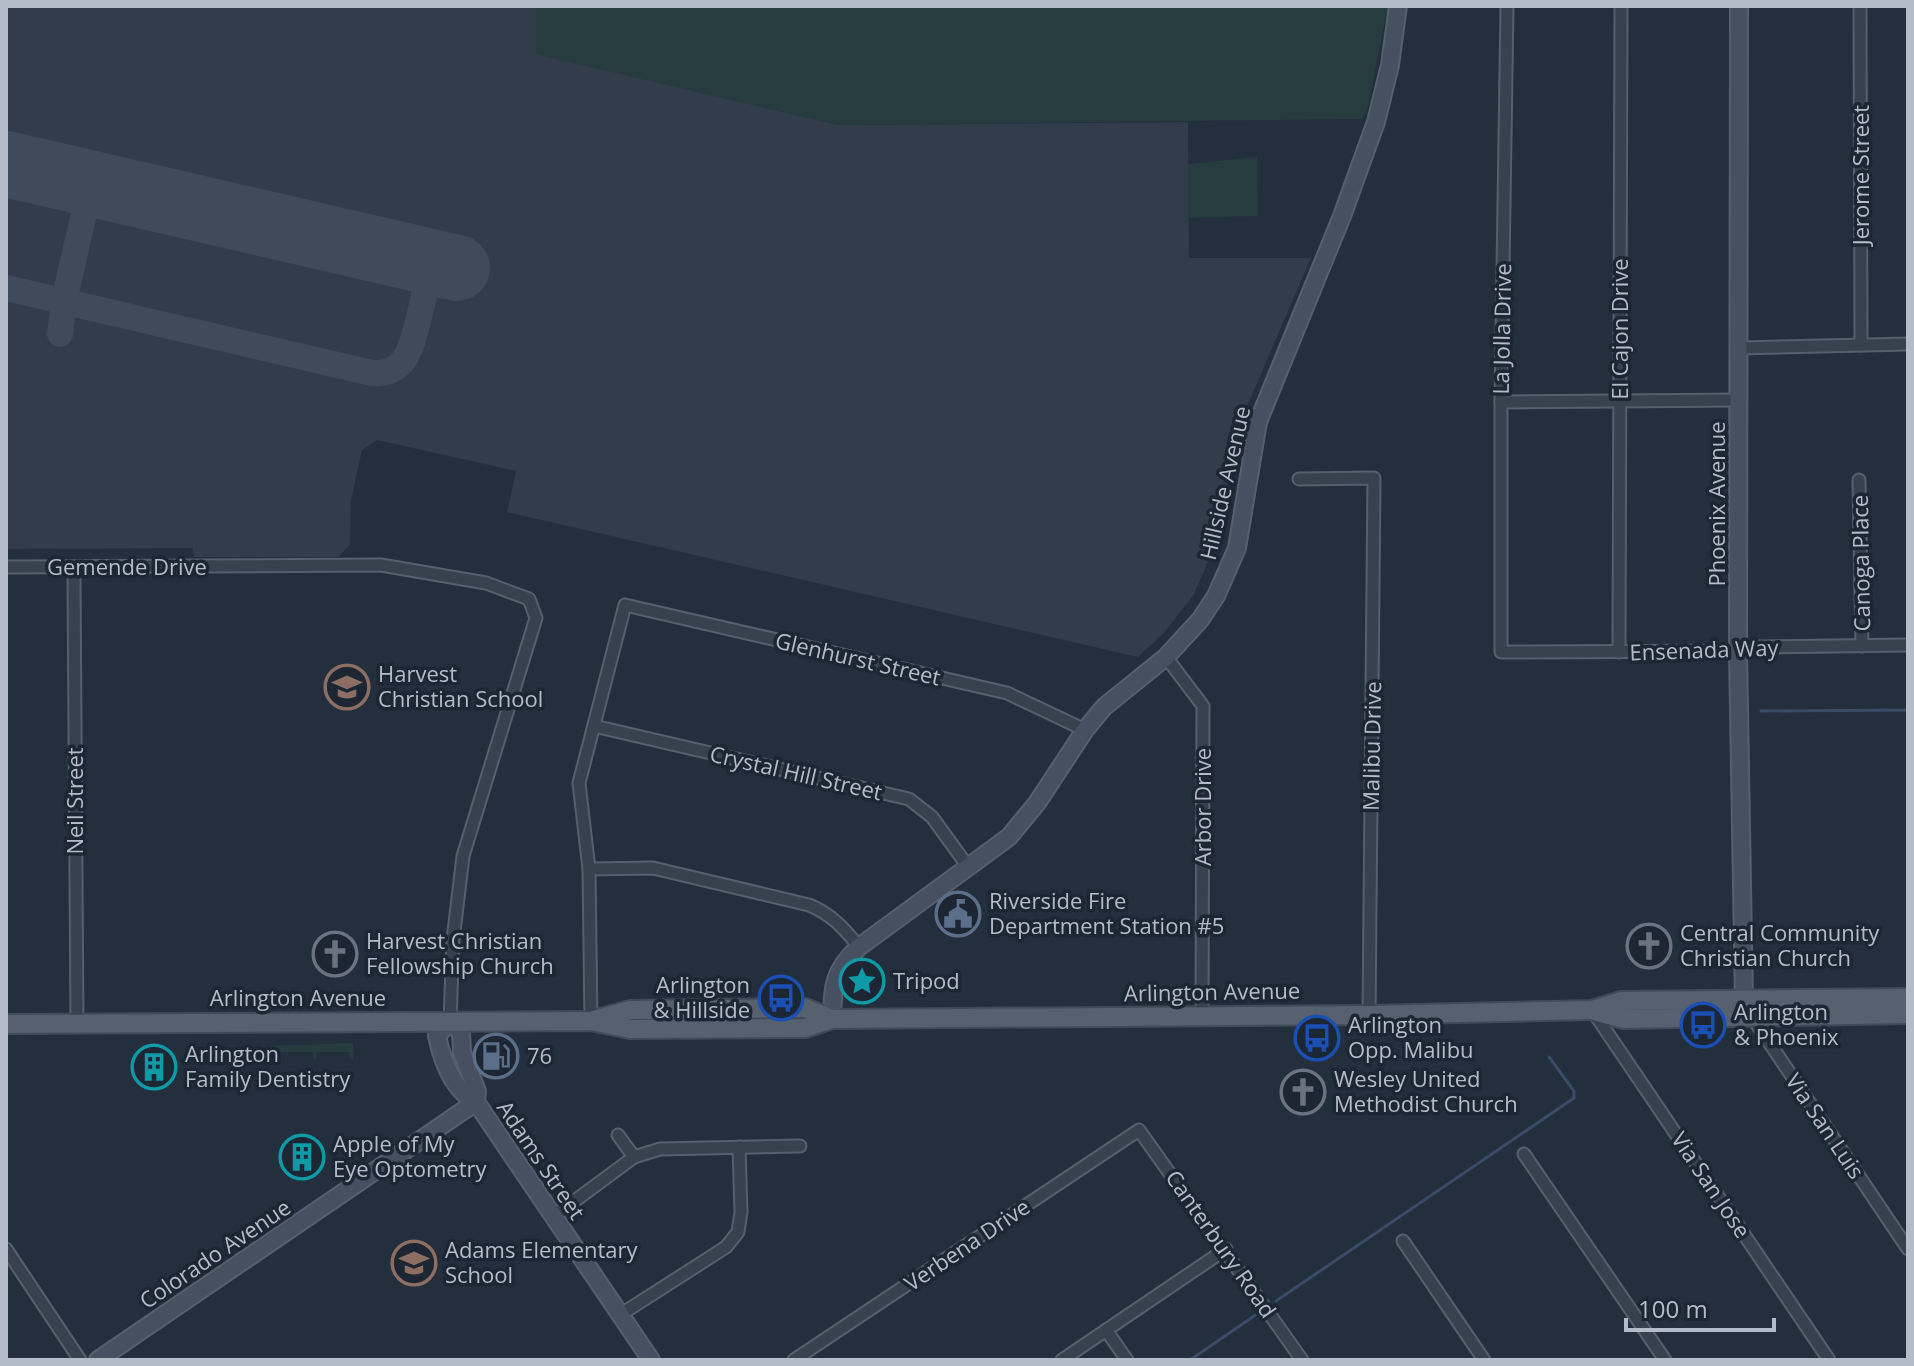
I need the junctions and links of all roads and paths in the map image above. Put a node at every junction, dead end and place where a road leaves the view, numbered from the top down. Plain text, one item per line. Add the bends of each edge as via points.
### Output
1 (1398, 6) edge
2 (1507, 6) edge
3 (1621, 6) edge
4 (1739, 6) edge
5 (1860, 6) edge
6 (1908, 344) edge
7 (1861, 345) junction
8 (1740, 348) junction
9 (1739, 400) junction
10 (1620, 401) junction
11 (1501, 402) junction
12 (1299, 479) dead end
13 (1859, 480) dead end
14 (6, 567) edge
15 (74, 579) dead end
16 (1908, 645) edge
17 (1862, 646) junction
18 (1738, 651) junction
19 (1501, 652) joint
20 (1619, 652) junction
21 (1166, 657) junction
22 (594, 726) junction
23 (1085, 730) junction
24 (969, 868) junction
25 (589, 869) junction
26 (859, 947) junction
27 (1905, 1008) edge
28 (1592, 1010) junction
29 (1748, 1010) junction
30 (1369, 1015) junction
31 (1202, 1017) junction
32 (832, 1019) junction
33 (450, 1021) junction
34 (591, 1021) junction
35 (77, 1023) junction
36 (6, 1024) edge
37 (476, 1102) junction
38 (1139, 1130) joint
39 (618, 1135) dead end
40 (800, 1146) dead end
41 (739, 1147) junction
42 (1524, 1154) dead end
43 (634, 1157) junction
44 (553, 1217) junction
45 (1403, 1241) dead end
46 (6, 1249) edge
47 (1226, 1249) junction
48 (1908, 1249) edge
49 (620, 1315) junction
50 (1106, 1330) junction
51 (80, 1360) edge
52 (98, 1360) edge
53 (651, 1360) edge
54 (794, 1360) edge
55 (1062, 1360) edge
56 (1127, 1360) edge
57 (1302, 1360) edge
58 (1484, 1360) edge
59 (1665, 1360) edge
60 (1829, 1360) edge

1 - 21 street, Hillside Avenue via 1376,122 1258,422 1231,566 1200,620
2 - 11 street, La Jolla Drive
3 - 10 street, El Cajon Drive
4 - 8 street, Phoenix Avenue
5 - 7 street, Jerome Street
6 - 7 street
7 - 8 street
8 - 9 street, Phoenix Avenue
9 - 10 street
9 - 18 street, Phoenix Avenue
10 - 11 street
10 - 20 street, El Cajon Drive
11 - 19 street, La Jolla Drive
12 - 30 street, Malibu Drive via 1374,478
13 - 17 street, Canoga Place
14 - 33 street, Gemende Drive via 381,565 486,583 529,599 536,618 463,856
15 - 35 street, Neil Street
16 - 17 street, Ensenada Way
17 - 18 street, Ensenada Way
18 - 20 street, Ensenada Way
18 - 29 street, Phoenix Avenue
19 - 20 street, Ensenada Way
21 - 23 street, Hillside Avenue via 1104,707
21 - 31 street, Arbor Drive via 1203,706
22 - 23 street, Glenhurst Street via 625,605 1007,693
22 - 24 street, Crystal Hill Street via 909,799 932,817
22 - 25 street via 579,783
23 - 24 street, Hillside Avenue via 1024,820
24 - 26 street, Hillside Avenue
25 - 26 street via 653,868 809,905 839,923
25 - 34 street
26 - 32 street, Hillside Avenue via 839,969
27 - 29 main road, Arlington Avenue
28 - 29 main road, Arlington Avenue via 1621,1001
28 - 30 main road, Arlington Avenue
28 - 60 street, Via San Jose
29 - 48 street, Via San Luis
30 - 31 main road, Arlington Avenue
31 - 32 main road, Arlington Avenue
32 - 34 main road, Arlington Avenue via 805,1008 630,1010
33 - 34 main road, Arlington Avenue
33 - 35 main road, Arlington Avenue
33 - 37 street, Adams Street via 461,1032
33 - 37 street, Adams Street via 437,1036 442,1059
35 - 36 main road, Arlington Avenue
37 - 44 street, Adams Street
37 - 52 street, Colorado Avenue
38 - 47 street, Canterbury Road
38 - 54 street, Verbena Drive
39 - 43 street
40 - 41 street
41 - 43 street via 660,1149
41 - 49 street via 738,1232 726,1247
42 - 59 street
43 - 44 street
44 - 49 street, Adams Street
45 - 58 street
46 - 51 street
47 - 50 street
47 - 57 street, Canterbury Road
49 - 53 street, Adams Street
50 - 55 street
50 - 56 street

